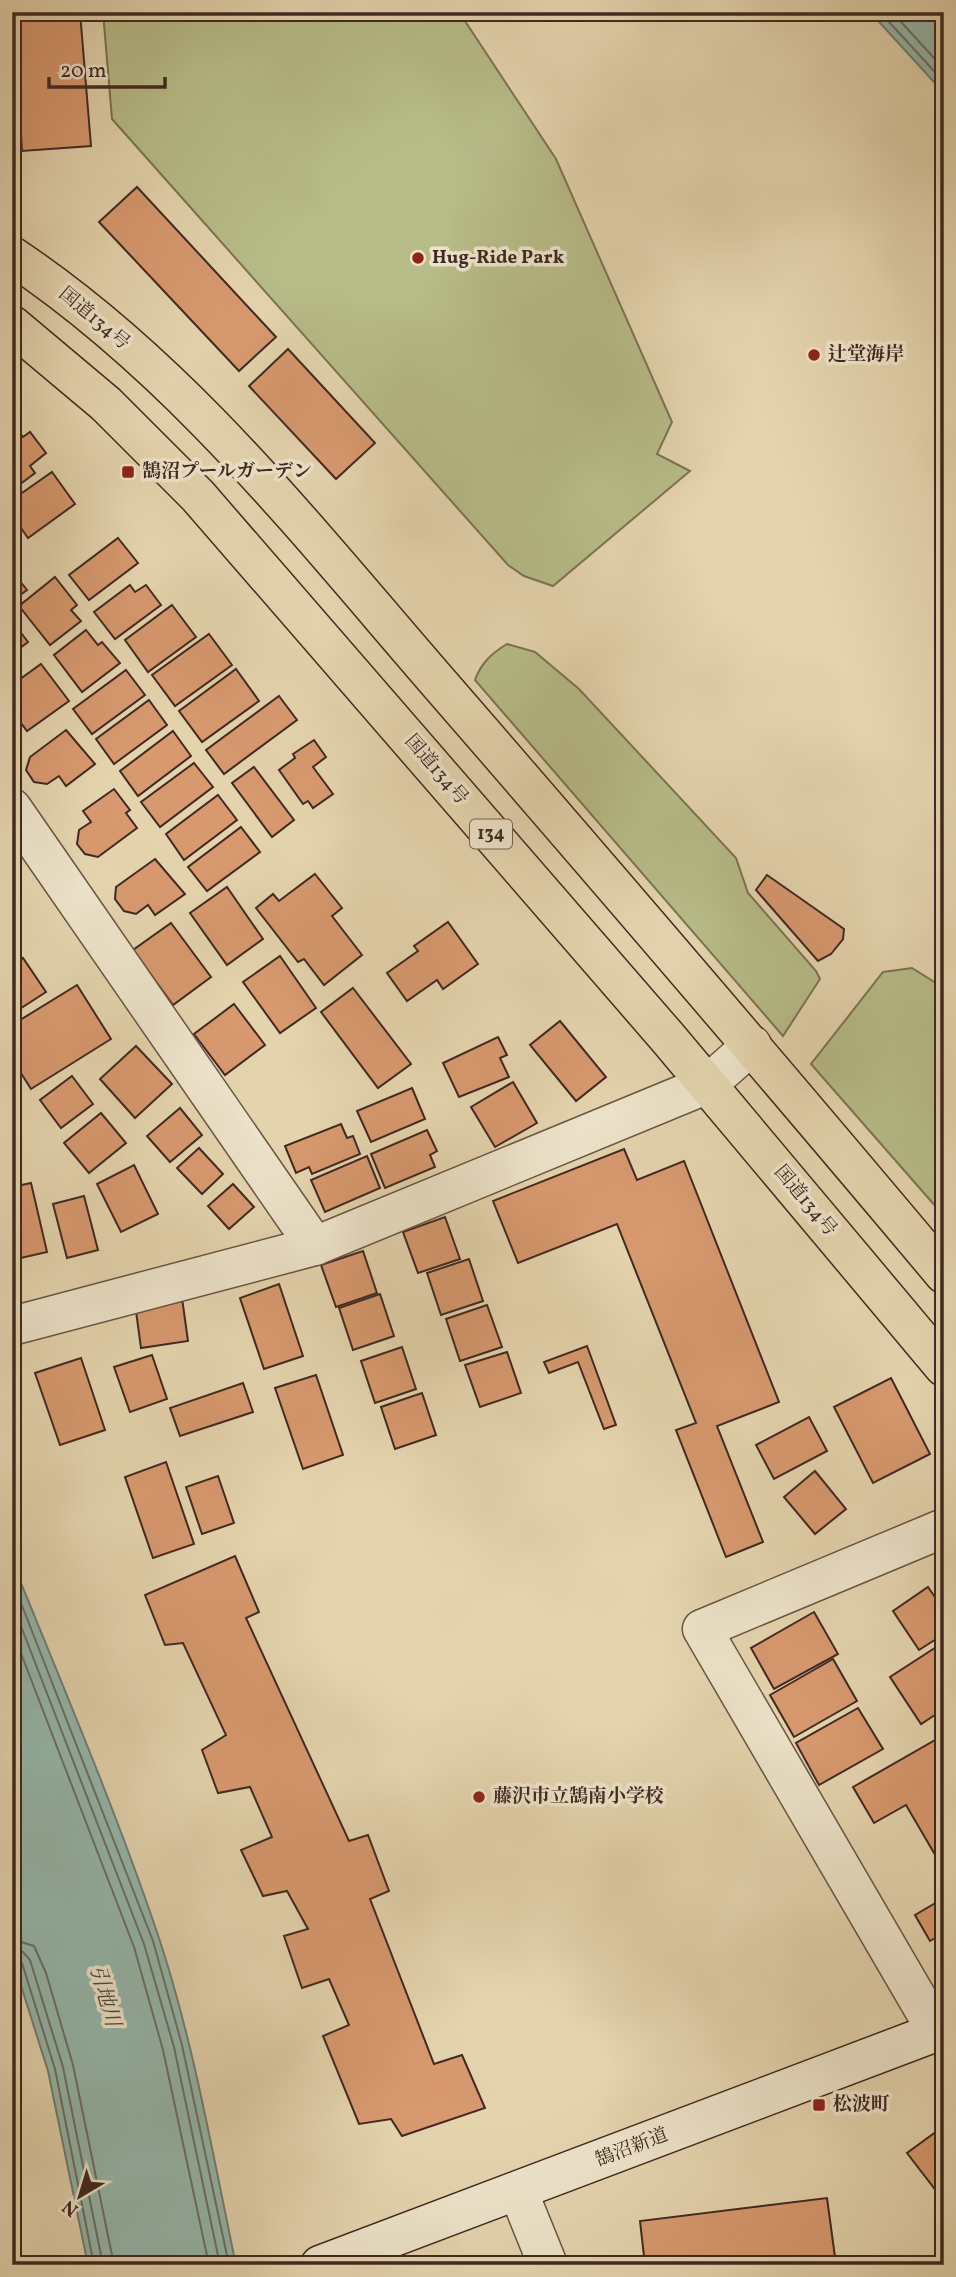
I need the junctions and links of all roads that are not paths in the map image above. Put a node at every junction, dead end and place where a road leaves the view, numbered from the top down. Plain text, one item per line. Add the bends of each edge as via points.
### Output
1 (12, 256) edge
2 (12, 325) edge
3 (12, 808) edge
4 (752, 1045) junction
5 (708, 1084) junction
6 (314, 1246) junction
7 (944, 1274) edge
8 (12, 1326) edge
9 (944, 1367) edge
10 (944, 1528) edge
11 (941, 2031) edge
12 (518, 2191) junction
13 (387, 2253) edge
14 (320, 2265) edge
15 (548, 2265) edge

1 - 4 highway, 国道134号 via 43,276 148,364 243,457
2 - 5 highway, 国道134号 / 134 via 106,404 198,496
3 - 6 street
4 - 5 street
4 - 7 highway, 国道134号
5 - 6 street
5 - 9 highway, 国道134号 / 134
6 - 8 street
10 - 11 street via 702,1629
11 - 12 street, 鵠沼新道
12 - 13 street, 鵠沼新道
12 - 15 street
13 - 14 street, 鵠沼新道

